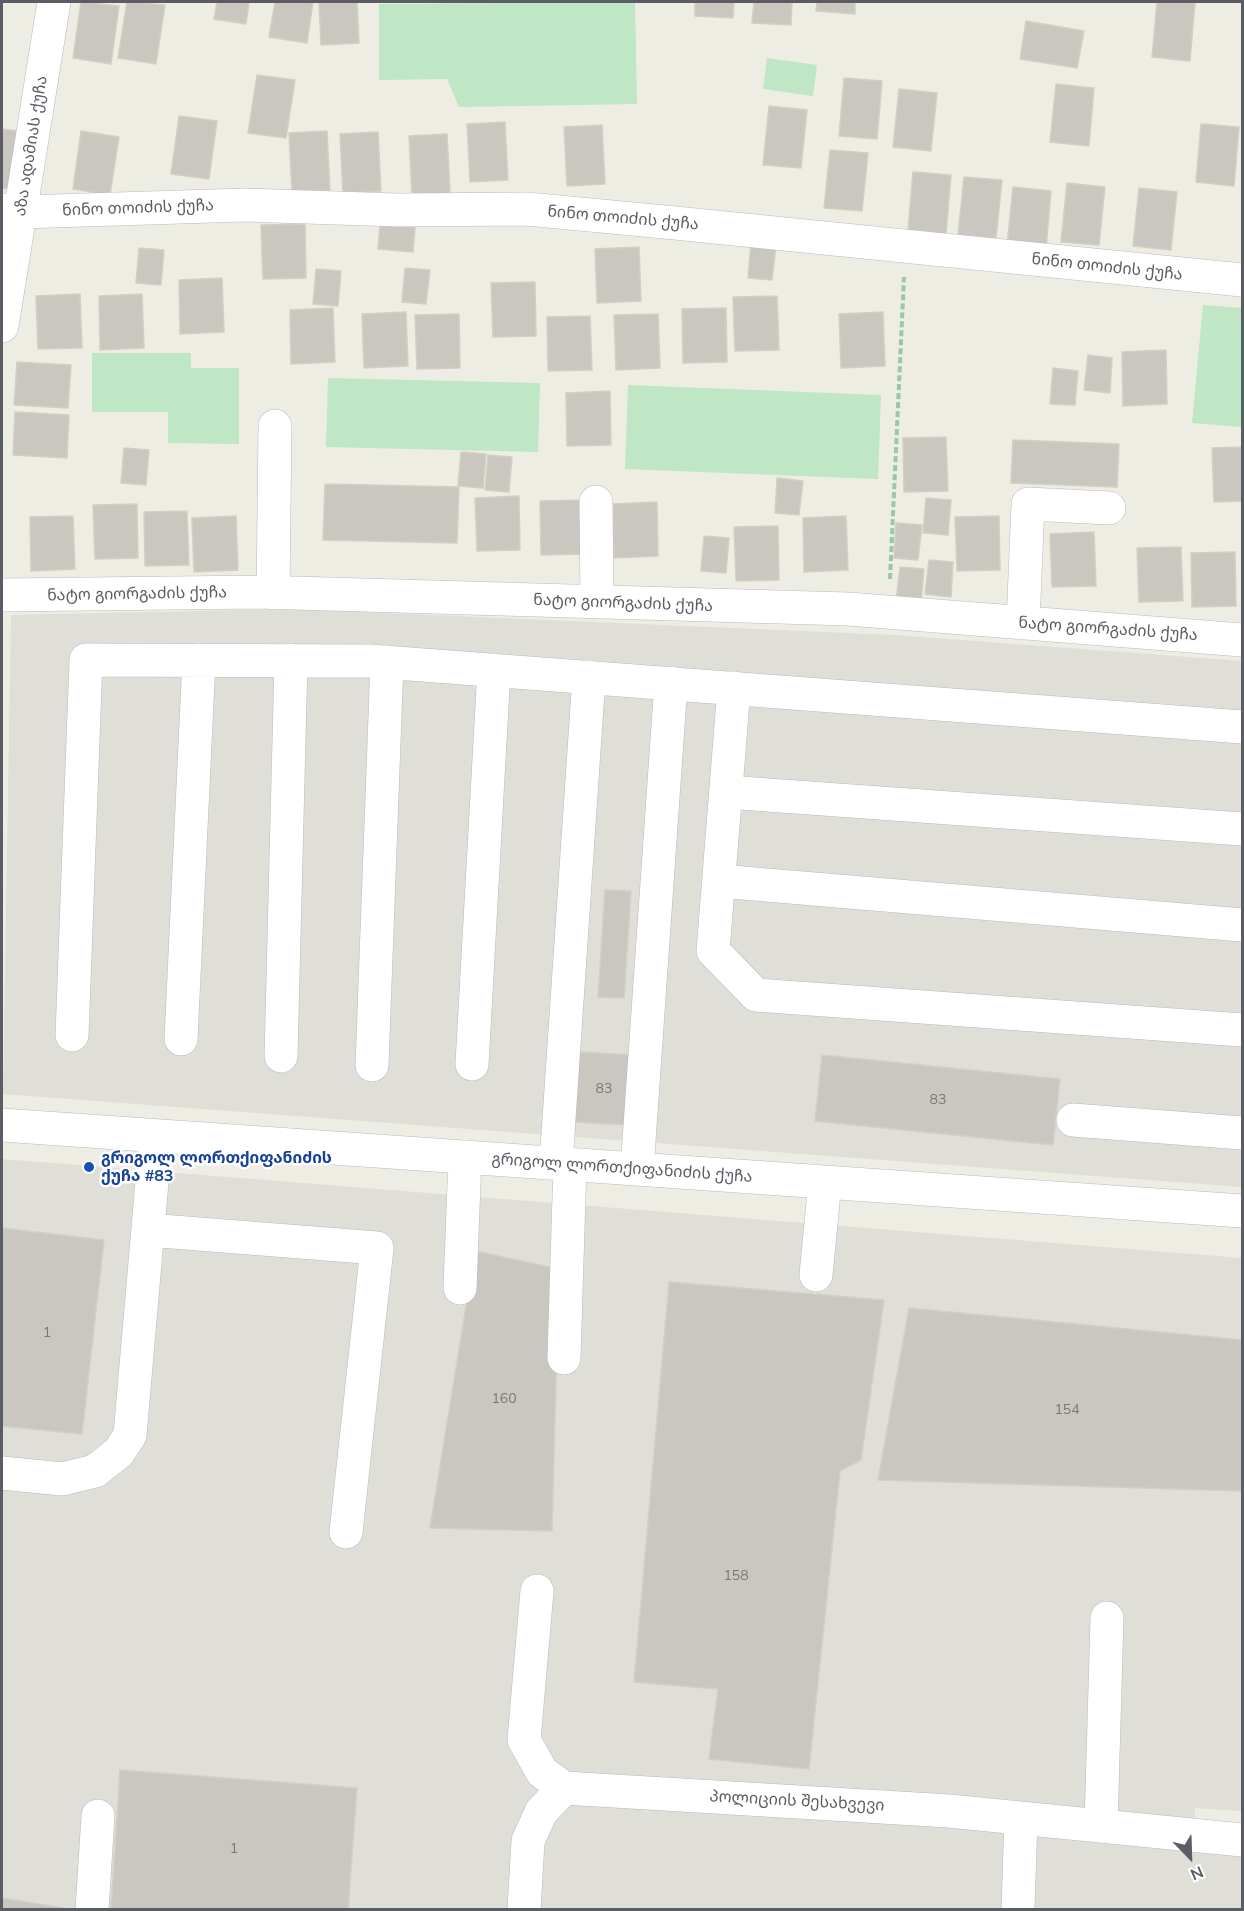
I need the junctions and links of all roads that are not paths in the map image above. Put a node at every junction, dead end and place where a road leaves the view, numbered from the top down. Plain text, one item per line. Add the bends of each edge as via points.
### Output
1 (54, 2) edge
2 (11, 211) edge
3 (1242, 280) edge
4 (2, 326) edge
5 (275, 426) dead end
6 (596, 502) dead end
7 (1109, 508) dead end
8 (273, 593) junction
9 (2, 595) edge
10 (597, 602) junction
11 (1023, 623) junction
12 (1242, 640) edge
13 (199, 660) junction
14 (291, 660) junction
15 (387, 662) junction
16 (494, 670) junction
17 (589, 677) junction
18 (670, 683) junction
19 (734, 688) junction
20 (1242, 727) edge
21 (726, 792) junction
22 (1242, 829) edge
23 (718, 881) junction
24 (1242, 925) edge
25 (1242, 1030) edge
26 (72, 1035) dead end
27 (180, 1039) dead end
28 (281, 1056) dead end
29 (472, 1064) dead end
30 (372, 1065) dead end
31 (1072, 1120) dead end
32 (2, 1125) edge
33 (1242, 1133) edge
34 (156, 1136) junction
35 (465, 1157) junction
36 (563, 1164) junction
37 (637, 1169) junction
38 (825, 1182) junction
39 (1242, 1211) edge
40 (148, 1230) junction
41 (816, 1275) dead end
42 (460, 1288) dead end
43 (564, 1358) dead end
44 (2, 1473) edge
45 (346, 1532) dead end
46 (537, 1591) dead end
47 (1107, 1618) dead end
48 (564, 1788) junction
49 (98, 1816) dead end
50 (1021, 1818) junction
51 (1101, 1826) junction
52 (1242, 1840) edge
53 (92, 1910) edge
54 (524, 1910) edge
55 (1018, 1910) edge

1 - 2 street, აზა ადამიას ქუჩა
2 - 3 street, ნინო თოიძის ქუჩა via 245,205 527,209
2 - 4 street, აზა ადამიას ქუჩა
5 - 8 street
6 - 10 street
7 - 11 street via 1028,504
8 - 9 street, ნატო გიორგაძის ქუჩა
8 - 10 street, ნატო გიორგაძის ქუჩა
10 - 11 street, ნატო გიორგაძის ქუჩა via 848,609
11 - 12 street, ნატო გიორგაძის ქუჩა
13 - 14 street
13 - 26 street via 86,660
13 - 27 street
14 - 15 street
14 - 28 street
15 - 16 street
15 - 30 street
16 - 17 street
16 - 29 street
17 - 18 street
17 - 36 street
18 - 19 street
18 - 37 street
19 - 20 street
19 - 21 street
21 - 22 street
21 - 23 street
23 - 24 street
23 - 25 street via 712,951 756,995
31 - 33 street
32 - 34 street, გრიგოლ ლორთქიფანიძის ქუჩა
34 - 35 street, გრიგოლ ლორთქიფანიძის ქუჩა
34 - 40 street
35 - 36 street, გრიგოლ ლორთქიფანიძის ქუჩა
35 - 42 street
36 - 37 street, გრიგოლ ლორთქიფანიძის ქუჩა
36 - 43 street
37 - 38 street, გრიგოლ ლორთქიფანიძის ქუჩა
38 - 39 street, გრიგოლ ლორთქიფანიძის ქუჩა
38 - 41 street
40 - 44 street via 130,1435 119,1452 95,1471 62,1479
40 - 45 street via 377,1248
46 - 48 street via 524,1740 542,1772
47 - 51 street
48 - 50 street, პოლიციის შესახვევი via 949,1810
48 - 54 street via 541,1812 528,1841
49 - 53 street
50 - 51 street, პოლიციის შესახვევი
50 - 55 street
51 - 52 street, პოლიციის შესახვევი

